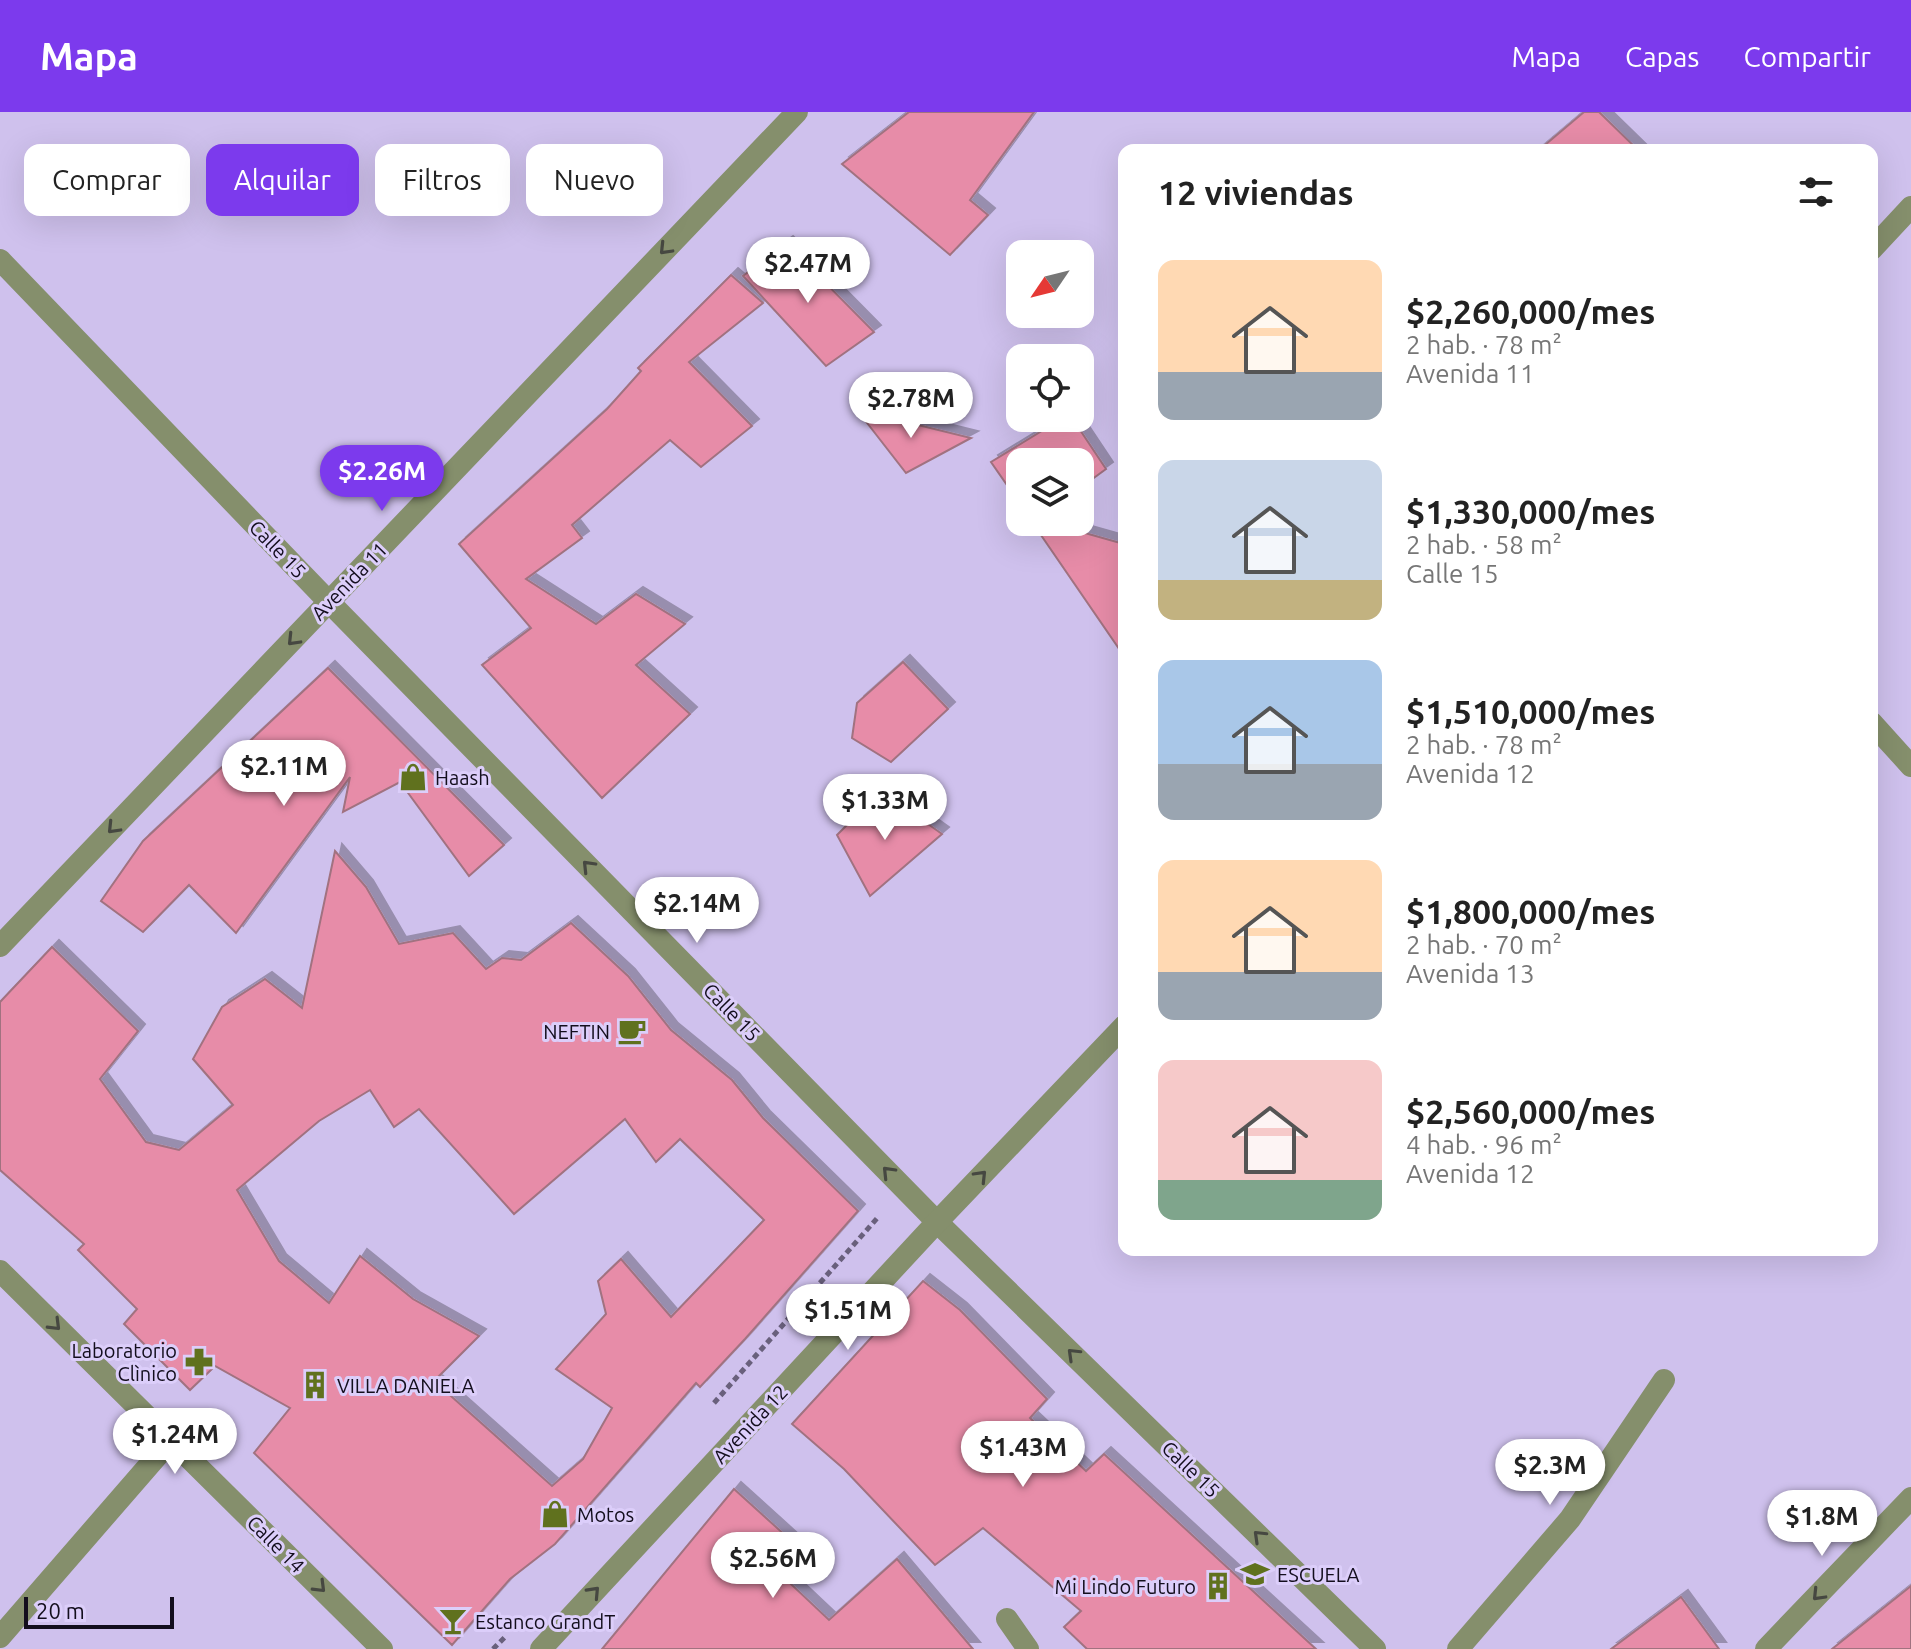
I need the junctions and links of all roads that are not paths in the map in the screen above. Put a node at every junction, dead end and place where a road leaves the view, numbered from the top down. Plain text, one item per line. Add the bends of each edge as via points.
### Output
1 (797, 112) edge
2 (1911, 207) edge
3 (1878, 243) edge
4 (0, 260) edge
5 (329, 602) junction
6 (1878, 730) edge
7 (1911, 766) edge
8 (0, 946) edge
9 (1118, 1032) edge
10 (937, 1222) junction
11 (0, 1271) edge
12 (1664, 1380) dead end
13 (171, 1440) junction
14 (1911, 1498) edge
15 (1007, 1619) dead end
16 (0, 1637) edge
17 (382, 1649) edge
18 (541, 1649) edge
19 (1028, 1649) edge
20 (1375, 1649) edge
21 (1458, 1649) edge
22 (1766, 1649) edge

1 -> 5 street, Avenida 11
2 - 3 street
4 - 5 street, Calle 15
5 -> 8 street, Avenida 11
10 -> 5 street, Calle 15
6 - 7 street
10 -> 9 street, Avenida 12
18 -> 10 street, Avenida 12
20 -> 10 street, Calle 15
11 -> 13 street, Calle 14
12 - 21 street via 1570,1519
13 - 16 street
13 -> 17 street, Calle 14
14 -> 22 street
15 - 19 street

